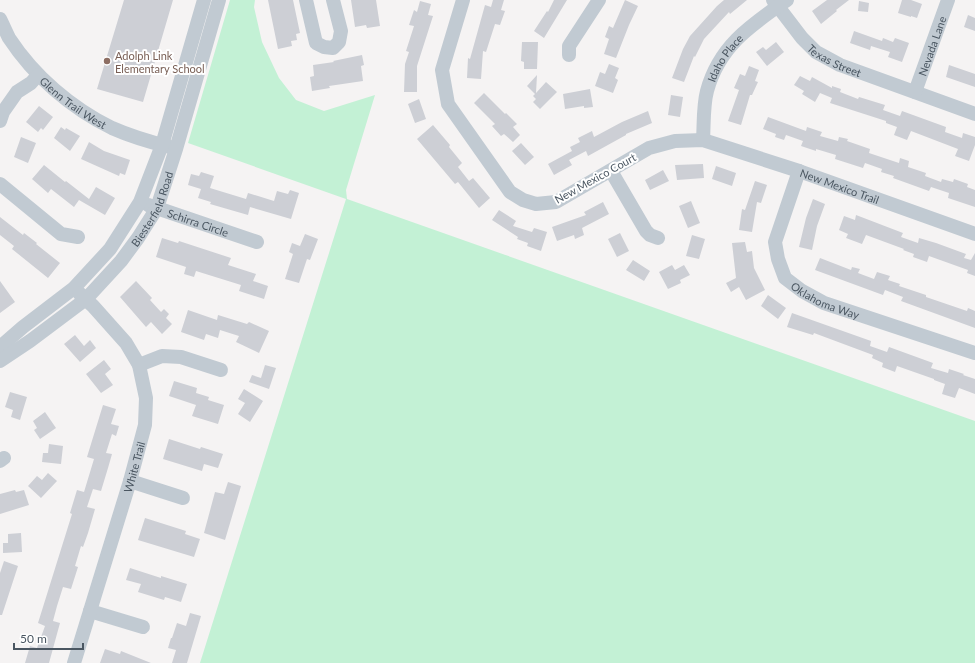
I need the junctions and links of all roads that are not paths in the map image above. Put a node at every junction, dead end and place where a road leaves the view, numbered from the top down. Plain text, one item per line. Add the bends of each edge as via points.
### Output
1 (204, 0) edge
2 (219, 0) edge
3 (306, 0) edge
4 (334, 0) edge
5 (463, 0) edge
6 (599, 0) edge
7 (948, 0) edge
8 (779, 2) edge
9 (0, 19) edge
10 (569, 55) dead end
11 (38, 75) junction
12 (915, 92) junction
13 (975, 114) edge
14 (0, 121) edge
15 (703, 140) junction
16 (162, 145) junction
17 (176, 149) junction
18 (799, 170) junction
19 (611, 171) junction
20 (0, 184) edge
21 (140, 202) junction
22 (157, 208) junction
23 (975, 234) edge
24 (78, 237) dead end
25 (658, 238) dead end
26 (257, 242) dead end
27 (74, 288) junction
28 (86, 299) junction
29 (1, 351) edge
30 (975, 353) edge
31 (139, 365) junction
32 (221, 370) dead end
33 (130, 481) junction
34 (182, 498) dead end
35 (90, 611) junction
36 (143, 627) dead end
37 (74, 663) edge

1 - 16 street, Biesterfield Road
2 - 17 street, Biesterfield Road
3 - 4 street via 316,43 333,48 339,42 341,31
5 - 19 street, New Mexico Court via 442,70 448,104 510,192 536,204 556,202
6 - 10 street via 569,46
7 - 12 street, Nevada Lane
8 - 12 street, Texas Street via 802,38 816,52 840,65
8 - 15 street, Idaho Place via 741,35 725,52 714,71 707,92
9 - 11 street, Glenn Trail West via 9,38
11 - 14 street via 17,92
11 - 16 street, Glenn Trail West via 60,95 95,119 136,138
12 - 13 street, Texas Street
15 - 18 street, New Mexico Trail
15 - 19 street, New Mexico Court via 675,141 649,148
16 - 17 street, Glenn Trail West
16 - 21 street, Biesterfield Road
17 - 22 street, Biesterfield Road
18 - 23 street, New Mexico Trail
18 - 30 street, Oklahoma Way via 775,242 785,278 824,303
19 - 25 street via 646,231
20 - 24 street via 61,234
21 - 22 street, Schirra Circle
21 - 27 street, Biesterfield Road via 110,249
22 - 26 street, Schirra Circle
22 - 28 street, Biesterfield Road via 121,261
27 - 28 street, White Trail
27 - 29 street, Biesterfield Road via 23,327
28 - 29 street, Biesterfield Road via 30,341
28 - 31 street, White Trail via 126,342
31 - 32 street via 162,356 181,357
31 - 33 street, White Trail via 146,398 145,425
33 - 34 street
33 - 35 street, White Trail
35 - 36 street
35 - 37 street, White Trail

